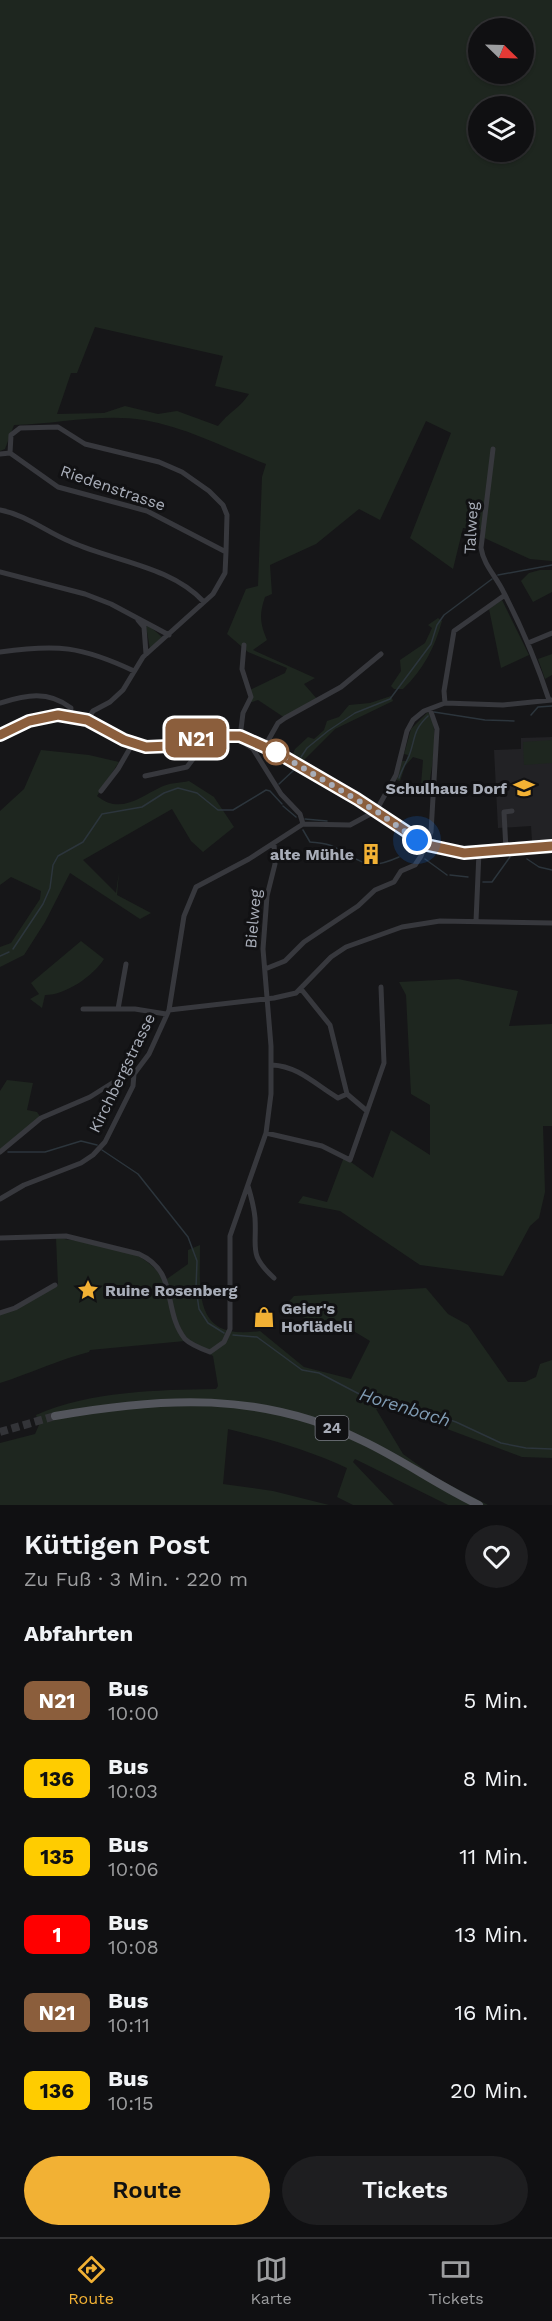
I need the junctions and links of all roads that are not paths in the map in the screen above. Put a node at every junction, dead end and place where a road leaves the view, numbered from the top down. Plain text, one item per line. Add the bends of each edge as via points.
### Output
1 (493, 449) dead end
2 (10, 453) junction
3 (0, 454) edge
4 (0, 510) edge
5 (226, 552) junction
6 (0, 572) edge
7 (505, 595) junction
8 (204, 602) junction
9 (135, 617) junction
10 (552, 633) edge
11 (169, 635) junction
12 (528, 643) junction
13 (244, 645) dead end
14 (0, 652) edge
15 (146, 654) junction
16 (381, 654) dead end
17 (134, 671) junction
18 (552, 681) edge
19 (544, 685) junction
20 (550, 700) edge
21 (445, 703) junction
22 (0, 704) edge
23 (430, 709) junction
24 (70, 716) junction
25 (87, 720) junction
26 (0, 735) edge
27 (240, 736) junction
28 (198, 737) junction
29 (133, 743) junction
30 (247, 745) dead end
31 (265, 746) junction
32 (145, 776) dead end
33 (101, 791) dead end
34 (376, 811) junction
35 (512, 811) dead end
36 (303, 824) junction
37 (274, 843) junction
38 (427, 845) junction
39 (552, 846) edge
40 (506, 850) junction
41 (479, 852) junction
42 (476, 921) junction
43 (552, 923) edge
44 (126, 964) dead end
45 (265, 969) junction
46 (381, 987) dead end
47 (301, 989) junction
48 (266, 998) junction
49 (118, 1009) junction
50 (84, 1010) dead end
51 (167, 1012) junction
52 (272, 1065) junction
53 (134, 1074) junction
54 (347, 1094) junction
55 (367, 1111) junction
56 (266, 1133) junction
57 (0, 1152) edge
58 (248, 1184) junction
59 (0, 1199) edge
60 (0, 1238) edge
61 (274, 1278) dead end
62 (55, 1285) dead end
63 (0, 1313) edge
64 (55, 1416) tunnel mouth
65 (479, 1505) edge

1 - 7 street, Talweg via 481,548 484,564
2 - 3 street
2 - 5 street, Riedenstrasse via 58,487 147,511
2 - 5 street via 11,435 20,428 58,427 85,444 168,465 209,490 223,506 227,515
4 - 8 street via 19,514 71,542 158,571
5 - 8 street via 220,585
6 - 9 street via 86,594
7 - 12 street, Talweg
7 - 21 street via 454,631
8 - 11 street
9 - 11 street
9 - 15 street via 144,627
10 - 12 street
11 - 15 street
12 - 19 street, Talweg
13 - 27 street via 243,676 251,697 243,712
14 - 17 street via 45,647 78,649
15 - 17 street
16 - 31 street via 341,687 278,723
17 - 25 street via 123,690 93,711
18 - 19 street
19 - 20 street, Talweg
20 - 21 street via 502,705
21 - 23 street
22 - 24 street via 31,695 54,697 71,708
23 - 34 street via 413,720 407,731 396,775
23 - 38 street via 437,729
24 - 25 street
24 - 26 street via 36,719
25 - 29 street
27 - 28 street
27 - 31 street
28 - 29 street via 154,747
28 - 32 street via 199,751 187,766
29 - 33 street
30 - 36 street via 300,814
31 - 34 street
34 - 36 street via 350,825
34 - 38 street
35 - 40 street via 504,812
36 - 37 street, Kirchbergstrasse
37 - 45 street, Bielweg via 275,864 265,909 262,949
37 - 51 street, Kirchbergstrasse via 192,894 184,916
38 - 41 street
38 - 45 street via 418,861 401,871 394,882 375,890 304,942 281,964
39 - 40 street
40 - 41 street
41 - 42 street
42 - 43 street
42 - 47 street via 424,922 366,938 331,957
44 - 49 street
45 - 48 street, Bielweg
46 - 55 street via 385,1056
47 - 48 street via 287,996
47 - 54 street via 330,1024
48 - 51 street
48 - 52 street, Bielweg
49 - 50 street
49 - 51 street
51 - 53 street, Kirchbergstrasse via 149,1054
52 - 54 street via 297,1070 338,1098
52 - 56 street, Bielweg
53 - 57 street via 41,1118
53 - 59 street, Kirchbergstrasse via 133,1086 105,1142 93,1155
54 - 55 street
55 - 56 street via 350,1161 322,1146
56 - 58 street, Bielweg
58 - 60 street, Bielweg via 230,1236 230,1329 224,1342 210,1353 186,1340 174,1316 161,1271 149,1258 66,1236
58 - 61 street via 255,1217 254,1253
62 - 63 street
64 - 65 main road, 24 via 164,1401 261,1407 323,1424 363,1441

